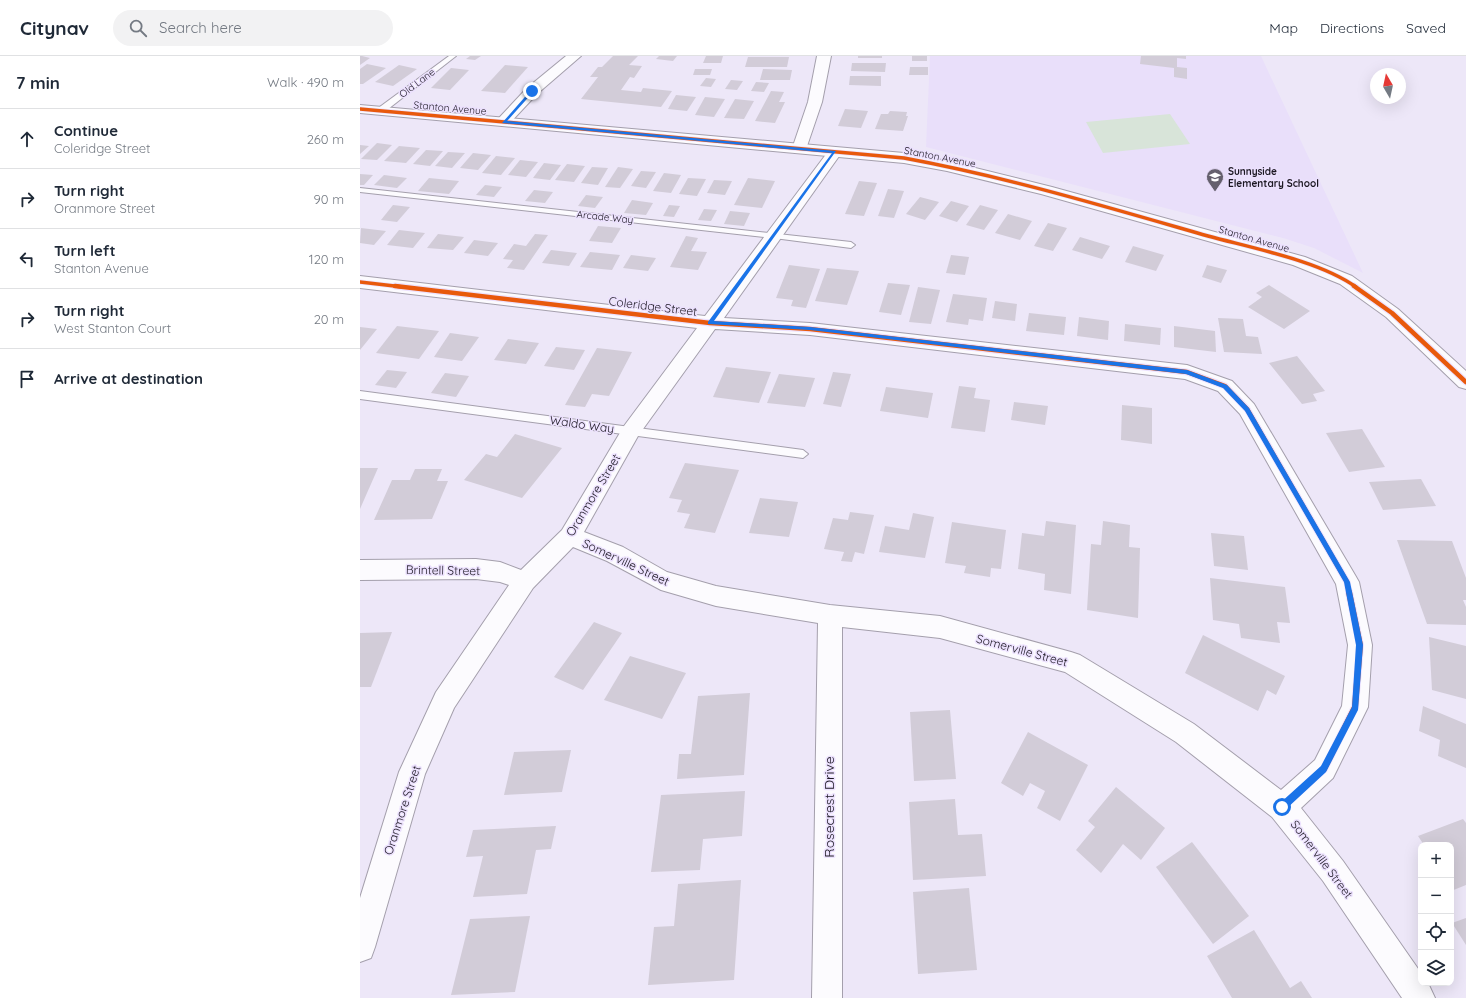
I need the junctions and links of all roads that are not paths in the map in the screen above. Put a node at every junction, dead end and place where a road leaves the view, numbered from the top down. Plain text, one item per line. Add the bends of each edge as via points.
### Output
1 (453, 56) edge
2 (574, 56) edge
3 (824, 56) edge
4 (360, 109) edge
5 (380, 110) junction
6 (503, 122) junction
7 (799, 149) junction
8 (835, 152) junction
9 (360, 190) edge
10 (774, 235) junction
11 (851, 245) dead end
12 (360, 282) edge
13 (710, 323) junction
14 (1466, 382) edge
15 (360, 395) edge
16 (631, 431) junction
17 (803, 454) dead end
18 (570, 536) junction
19 (360, 570) edge
20 (525, 581) junction
21 (830, 615) junction
22 (1282, 807) junction
23 (360, 948) edge
24 (827, 998) edge
25 (1420, 998) edge

1 - 5 lane, Old Lane
2 - 6 street via 532,91
3 - 7 street via 815,102
4 - 5 street, Stanton Avenue
5 - 6 street, Stanton Avenue
6 - 7 street, Stanton Avenue
7 - 8 street, Stanton Avenue
8 - 10 street, Oranmore Street
8 - 14 street, Stanton Avenue via 904,158 954,168 1046,190 1299,261 1346,280 1392,313
9 - 10 lane, Arcade Way
10 - 11 lane, Arcade Way
10 - 13 street, Oranmore Street
12 - 13 street, Coleridge Street
13 - 16 street, Oranmore Street
13 - 22 street, Coleridge Street via 810,329 1187,372 1225,386 1247,409 1347,582 1360,645 1355,707 1324,769
15 - 16 lane, Waldo Way
16 - 17 lane, Waldo Way
16 - 18 street, Oranmore Street
18 - 20 street, Oranmore Street
18 - 21 street, Somerville Street via 615,554 661,580 716,596
19 - 20 street, Brintell Street via 476,569 500,572
20 - 23 street, Oranmore Street via 445,700 412,772
21 - 22 street, Somerville Street via 940,627 1071,663 1185,733
21 - 24 street, Rosecrest Drive
22 - 25 street, Somerville Street via 1334,871

